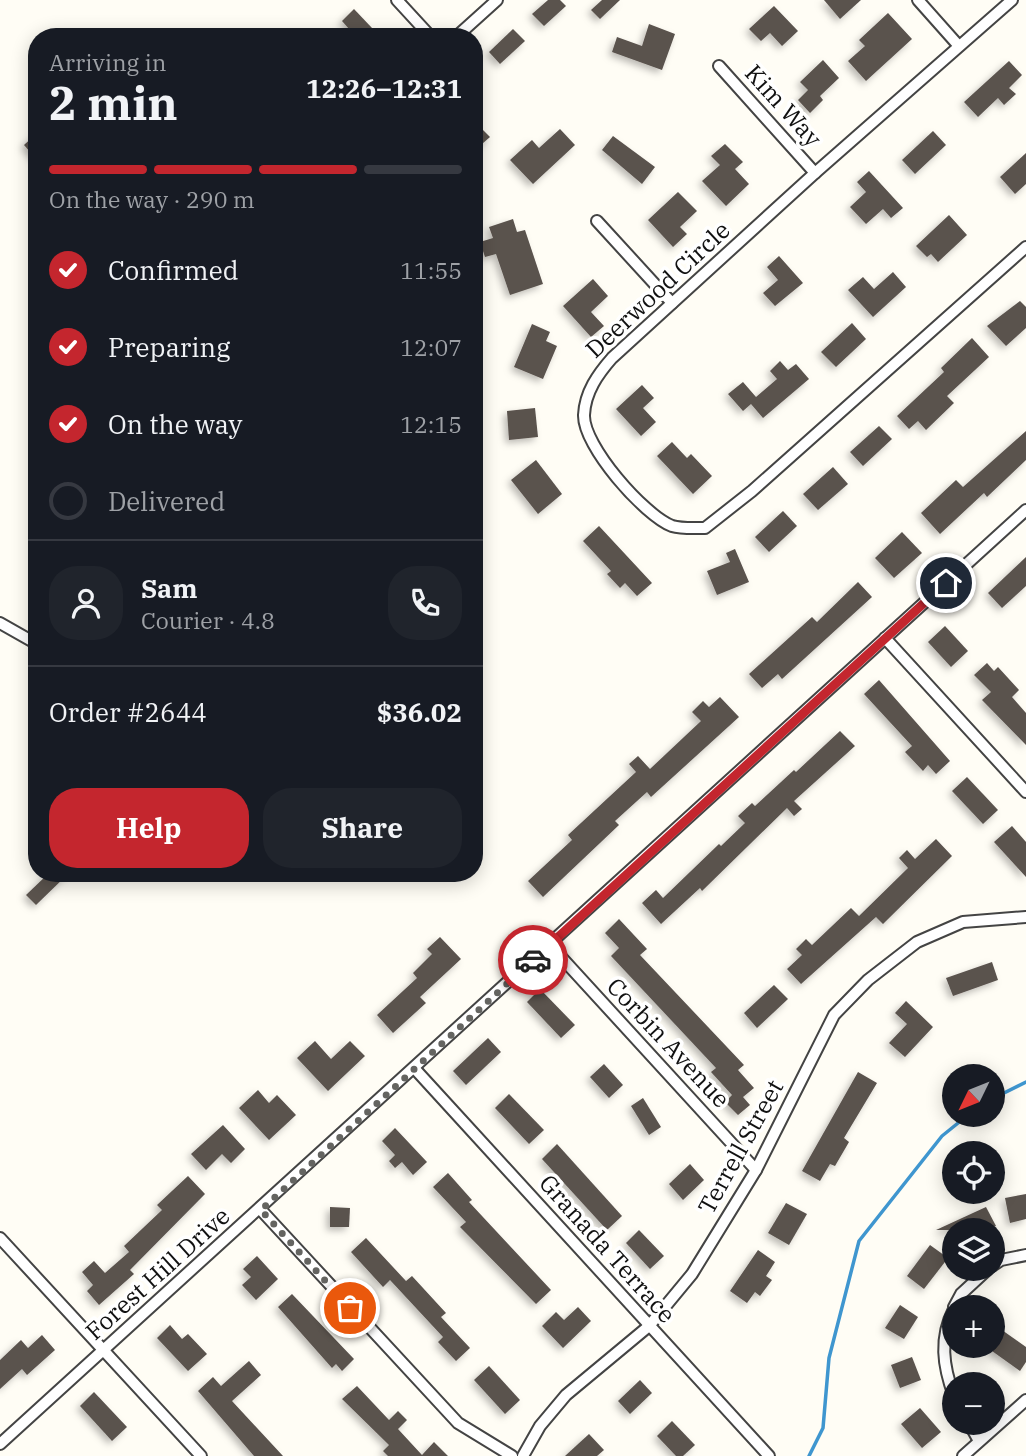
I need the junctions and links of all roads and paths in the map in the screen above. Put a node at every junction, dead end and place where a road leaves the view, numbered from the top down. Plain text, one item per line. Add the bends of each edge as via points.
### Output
1 (397, 0) edge
2 (497, 0) edge
3 (918, 0) edge
4 (1012, 0) edge
5 (423, 28) edge
6 (466, 28) edge
7 (958, 45) junction
8 (719, 66) dead end
9 (815, 173) junction
10 (597, 221) dead end
11 (1025, 251) edge
12 (672, 303) junction
13 (1026, 510) edge
14 (0, 623) edge
15 (885, 638) junction
16 (28, 639) edge
17 (1026, 792) edge
18 (1026, 917) edge
19 (550, 945) junction
20 (415, 1069) junction
21 (756, 1170) junction
22 (261, 1210) junction
23 (0, 1238) edge
24 (1026, 1255) edge
25 (1005, 1259) edge
26 (975, 1281) edge
27 (960, 1295) edge
28 (649, 1326) junction
29 (104, 1351) junction
30 (1026, 1399) edge
31 (976, 1435) edge
32 (979, 1441) junction
33 (0, 1444) edge
34 (201, 1456) edge
35 (512, 1456) edge
36 (523, 1456) edge
37 (769, 1456) edge
38 (963, 1456) edge

1 - 5 street
2 - 6 street
3 - 7 street
4 - 7 street, Deerwood Circle
7 - 9 street, Deerwood Circle
8 - 9 street, Kim Way
9 - 12 street, Deerwood Circle
10 - 12 street
11 - 12 street, Deerwood Circle via 705,528 673,526 653,515 603,459 588,436 584,417 597,375
13 - 15 street, Forest Hill Drive
14 - 16 street
15 - 17 street
15 - 19 street, Forest Hill Drive
18 - 21 street, Terrell Street via 964,922 917,942 868,980 834,1015
19 - 20 street, Forest Hill Drive
19 - 21 street, Corbin Avenue
20 - 22 street, Forest Hill Drive
20 - 28 street, Granada Terrace
21 - 28 street, Terrell Street via 691,1274
22 - 29 street, Forest Hill Drive
22 - 35 street via 458,1423
23 - 29 street
24 - 25 street
26 - 27 street
28 - 36 street, Terrell Street via 566,1395
28 - 37 street, Granada Terrace
29 - 33 street, Forest Hill Drive
29 - 34 street
30 - 32 street
31 - 32 street
32 - 38 street

